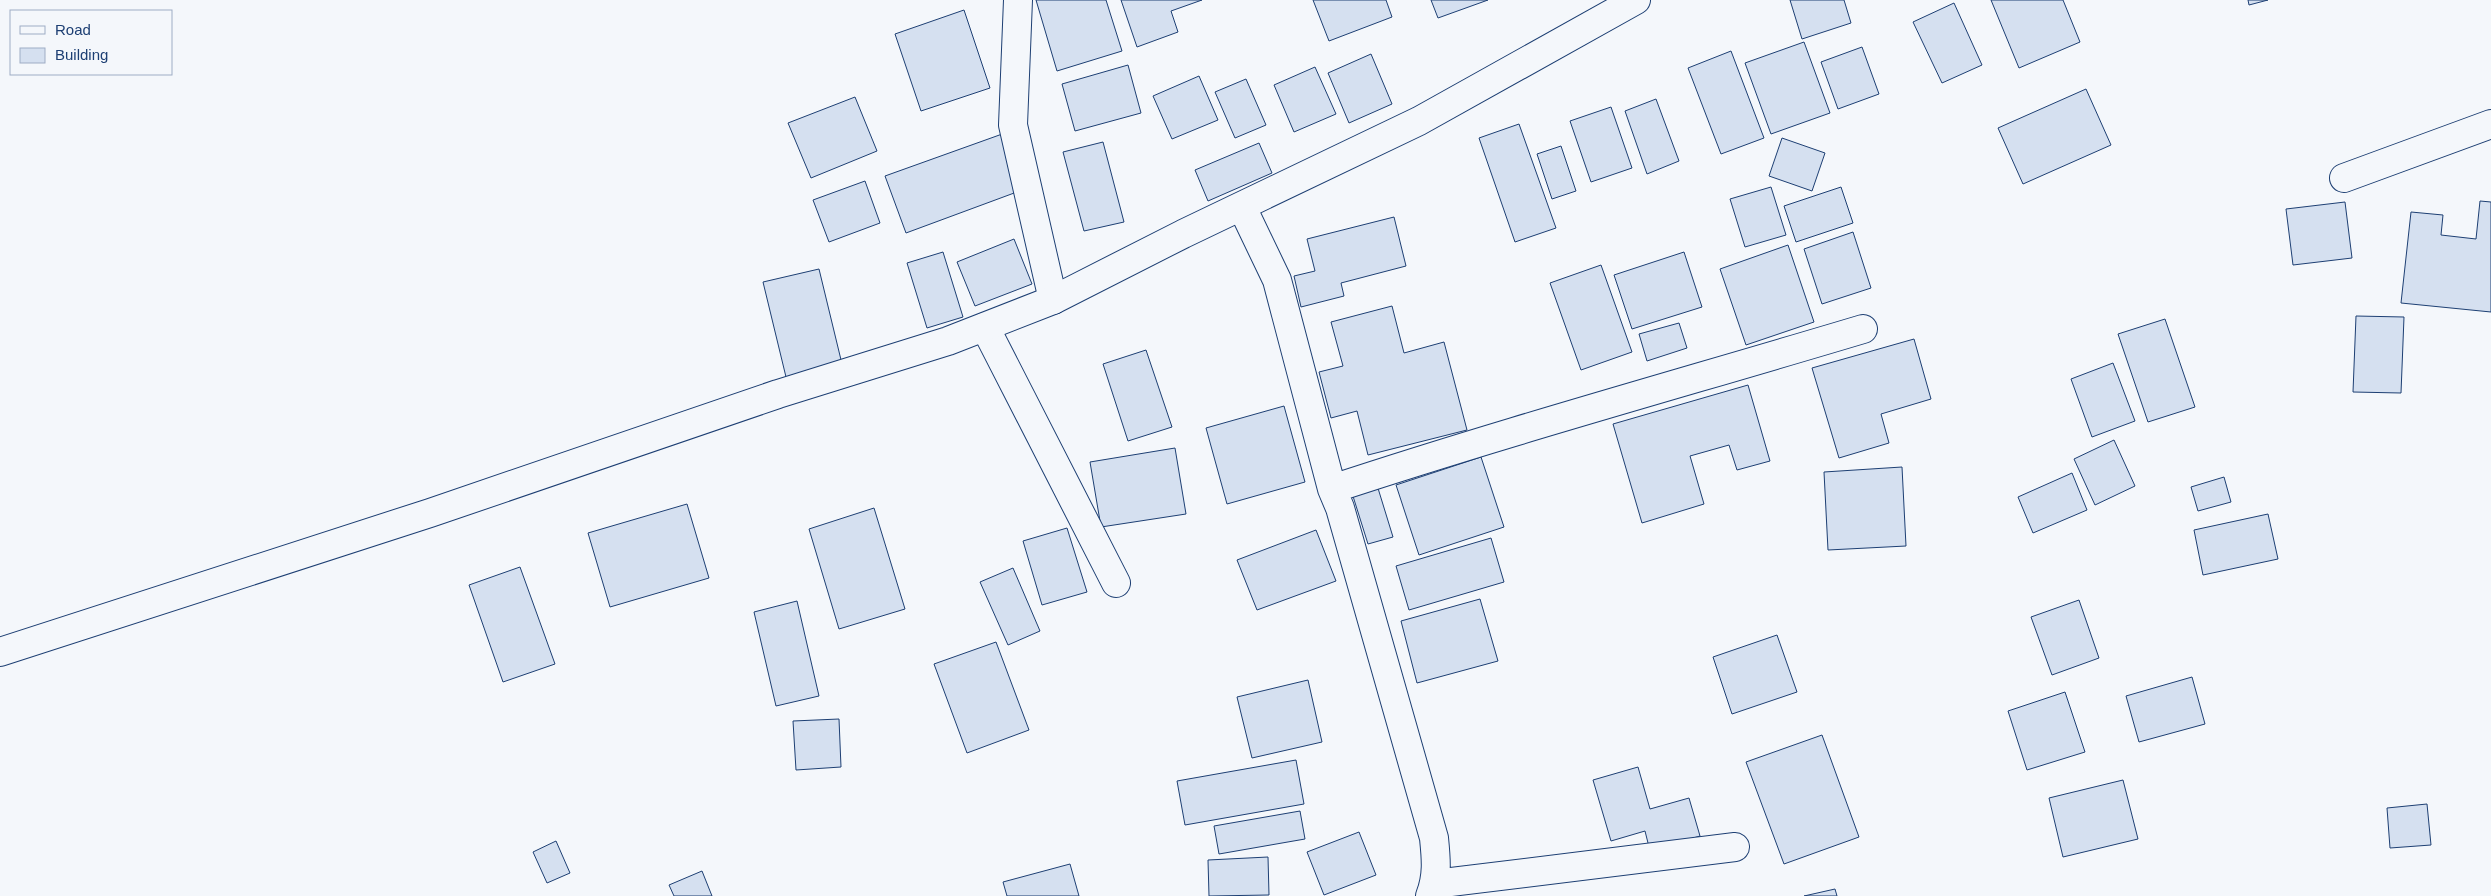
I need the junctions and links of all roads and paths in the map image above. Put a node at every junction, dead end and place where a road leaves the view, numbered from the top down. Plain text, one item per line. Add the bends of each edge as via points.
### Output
1 (1018, 0) edge
2 (1636, 0) edge
3 (2491, 124) edge
4 (2344, 178) dead end
5 (1242, 207) junction
6 (1053, 300) junction
7 (985, 327) junction
8 (1864, 329) dead end
9 (1332, 489) junction
10 (1116, 583) dead end
11 (0, 652) edge
12 (1735, 847) dead end
13 (1432, 890) edge

1 - 6 street via 1014,125
2 - 5 street via 1418,121
3 - 4 street
5 - 6 street
5 - 9 street via 1280,288
6 - 7 street
7 - 10 street
7 - 11 street via 430,513
8 - 9 street via 1442,452
9 - 13 street via 1434,838 1436,864
12 - 13 street

